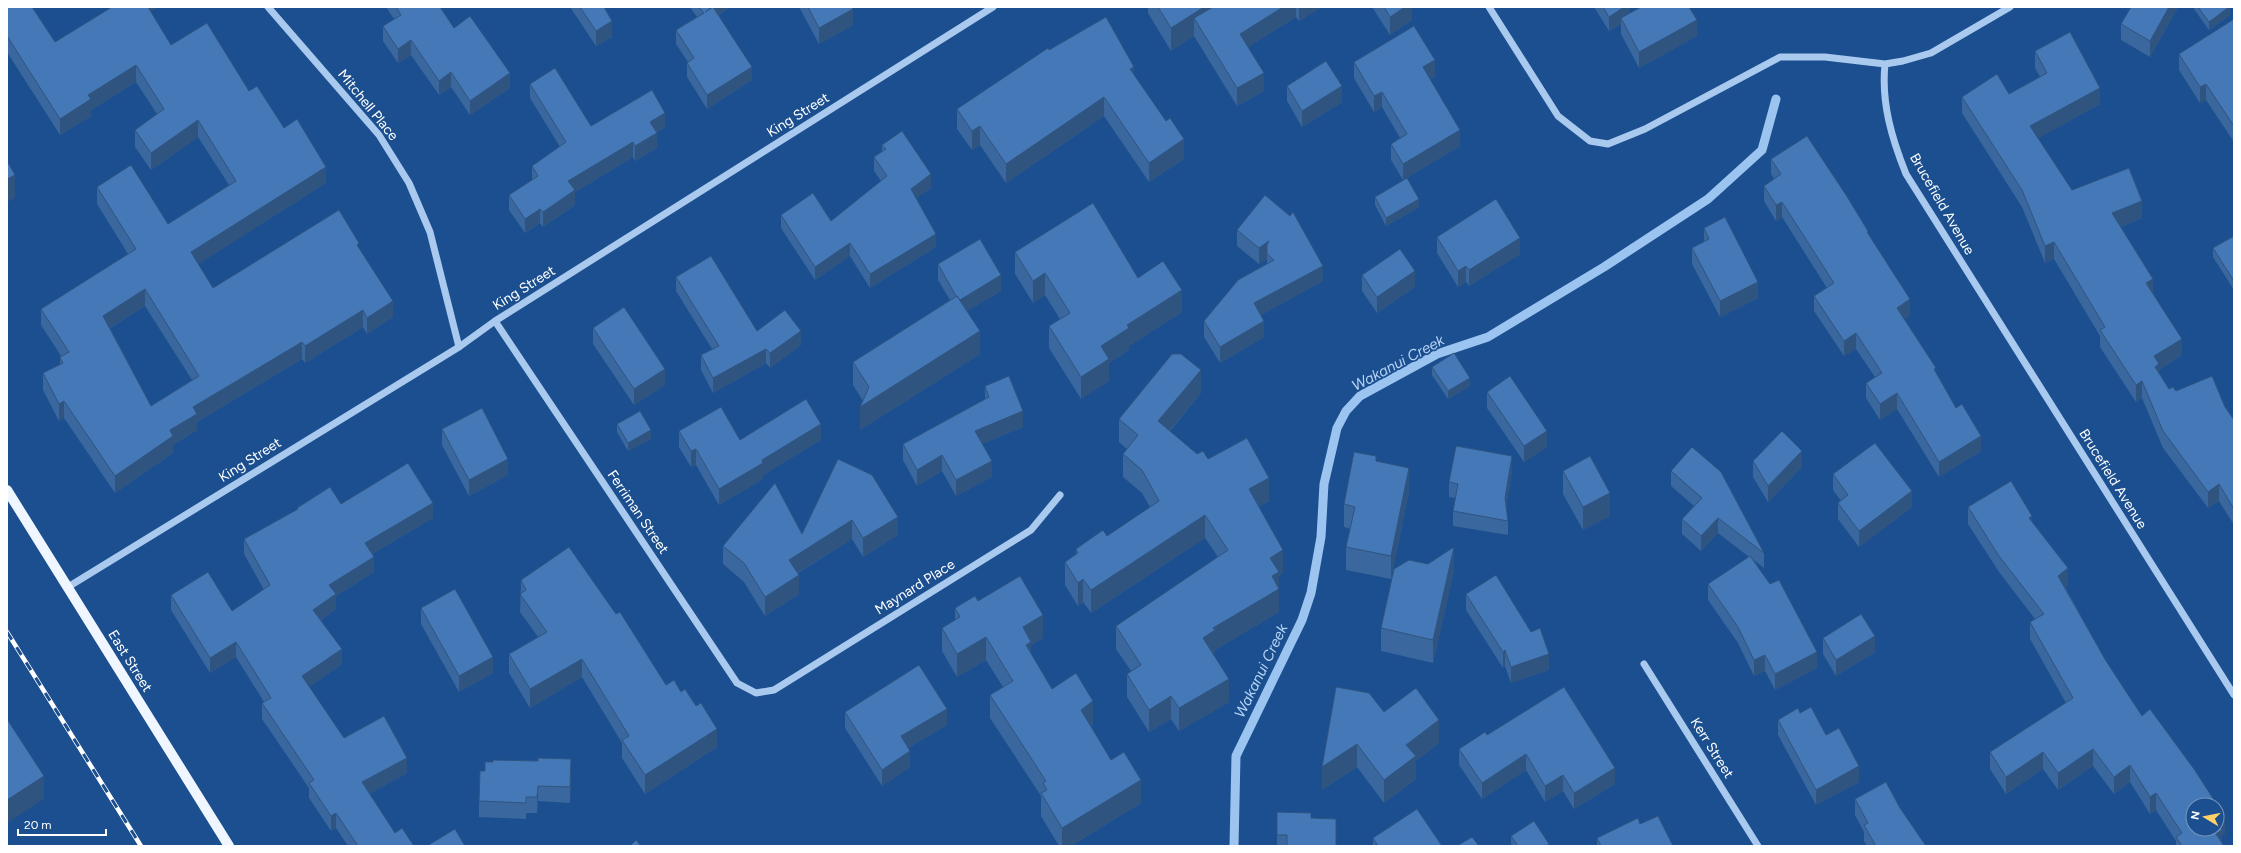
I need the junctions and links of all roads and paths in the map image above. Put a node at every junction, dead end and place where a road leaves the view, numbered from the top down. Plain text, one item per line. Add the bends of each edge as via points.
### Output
1 (268, 7) edge
2 (993, 7) edge
3 (1489, 7) edge
4 (2010, 7) edge
5 (1885, 64) junction
6 (495, 321) junction
7 (459, 347) junction
8 (7, 490) edge
9 (1060, 495) dead end
10 (68, 587) junction
11 (1644, 664) dead end
12 (774, 690) joint
13 (2234, 695) edge
14 (229, 846) edge
15 (1758, 846) edge

1 - 7 street, Mitchell Place via 379,135 409,183 430,232
2 - 6 street, King Street
3 - 5 street via 1558,116 1590,141 1608,144 1644,129 1780,57 1825,57
4 - 5 street via 1931,53
5 - 13 street, Brucefield Avenue via 1882,88 1894,144 1906,174
6 - 7 street, King Street
6 - 12 street, Ferriman Street via 737,683 756,693
7 - 10 street, King Street
8 - 10 main road, East Street
9 - 12 street, Maynard Place via 1031,530
10 - 14 main road, East Street
11 - 15 street, Kerr Street

